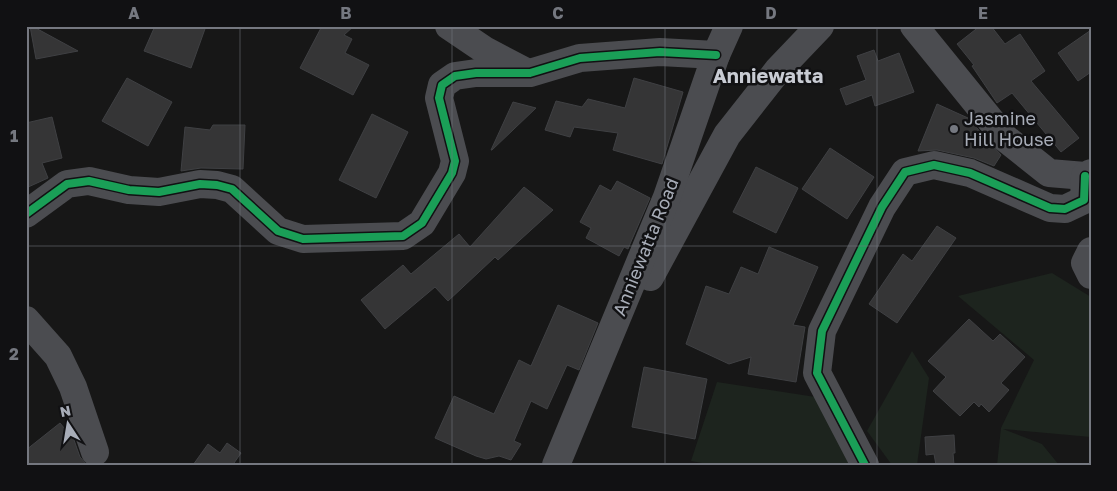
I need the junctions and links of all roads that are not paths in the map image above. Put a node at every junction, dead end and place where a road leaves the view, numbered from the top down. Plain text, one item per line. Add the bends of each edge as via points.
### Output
1 (449, 26) edge
2 (730, 26) edge
3 (820, 26) edge
4 (914, 26) edge
5 (716, 55) junction
6 (530, 74) junction
7 (1088, 174) edge
8 (30, 210) edge
9 (26, 237) edge
10 (1091, 251) edge
11 (1091, 275) edge
12 (618, 314) junction
13 (26, 320) edge
14 (95, 452) dead end
15 (556, 465) edge
16 (865, 465) edge

1 - 6 street via 486,51
2 - 5 street, Anniewatta Road
3 - 12 street via 778,70 727,135 653,273
4 - 7 street via 1005,138 1049,173
5 - 6 street via 660,52 580,58
5 - 12 street, Anniewatta Road via 667,197
6 - 8 street via 476,73 455,76 442,85 440,98 455,161 452,173 422,223 403,236 303,239 278,231 232,189 217,185 200,184 159,192 129,190 88,181 66,184
7 - 16 street via 1084,200 1065,209 1050,208 970,172 934,165 905,172 882,207 822,331 817,372
8 - 9 street
10 - 11 street via 1085,263
12 - 15 street, Anniewatta Road
13 - 14 street via 58,356 73,387

